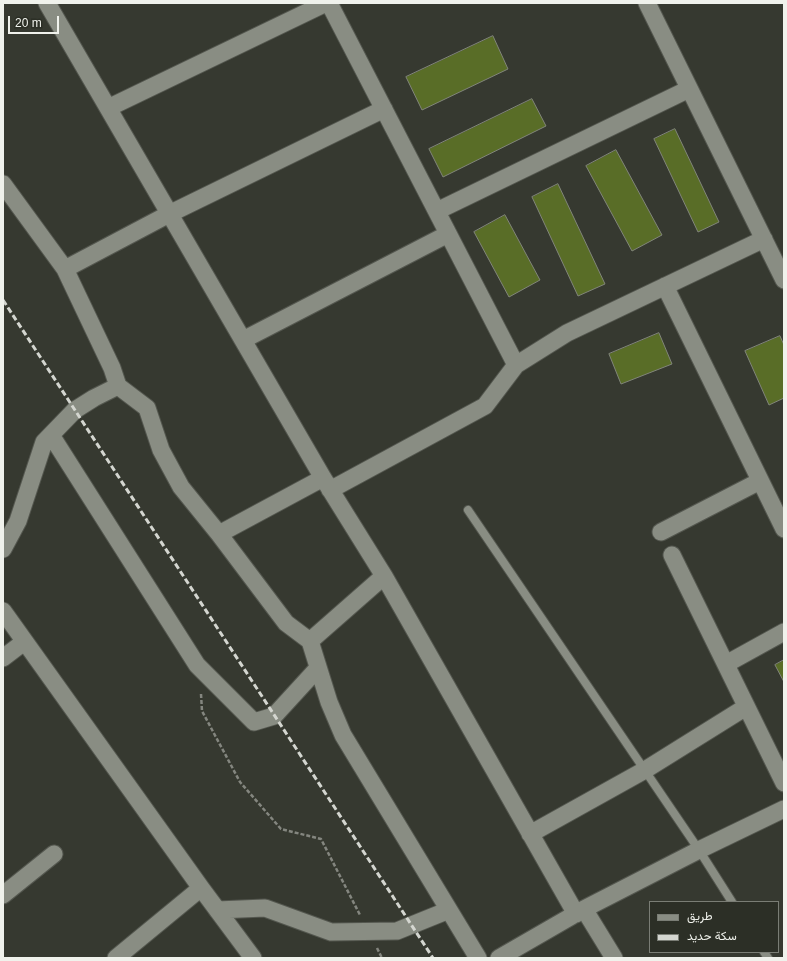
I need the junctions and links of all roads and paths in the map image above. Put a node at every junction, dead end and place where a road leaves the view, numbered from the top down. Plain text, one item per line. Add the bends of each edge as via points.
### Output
1 (47, 3) edge
2 (328, 3) edge
3 (647, 3) edge
4 (689, 89) junction
5 (108, 108) junction
6 (384, 109) junction
7 (3, 184) edge
8 (437, 211) junction
9 (169, 214) junction
10 (448, 234) junction
11 (764, 239) junction
12 (65, 269) junction
13 (784, 280) edge
14 (665, 286) junction
15 (242, 340) junction
16 (516, 365) junction
17 (118, 386) junction
18 (50, 435) junction
19 (760, 481) junction
20 (327, 484) junction
21 (468, 510) dead end
22 (784, 529) edge
23 (661, 532) dead end
24 (219, 534) junction
25 (3, 549) edge
26 (672, 555) dead end
27 (384, 576) junction
28 (3, 611) edge
29 (784, 632) edge
30 (310, 641) junction
31 (24, 642) junction
32 (3, 658) edge
33 (726, 664) junction
34 (197, 665) junction
35 (318, 668) junction
36 (746, 707) junction
37 (645, 770) junction
38 (784, 783) edge
39 (784, 809) edge
40 (530, 834) junction
41 (699, 850) junction
42 (54, 854) dead end
43 (201, 888) junction
44 (3, 895) edge
45 (731, 901) edge
46 (217, 910) junction
47 (449, 910) junction
48 (580, 912) junction
49 (368, 931) junction
50 (116, 958) edge
51 (253, 958) edge
52 (478, 958) edge
53 (499, 958) edge
54 (614, 958) edge

1 - 5 street
2 - 5 street
2 - 6 street
3 - 4 street
4 - 8 street
4 - 11 street
5 - 9 street
6 - 8 street
6 - 9 street
7 - 12 street
8 - 10 street
9 - 12 street
9 - 15 street
10 - 15 street
10 - 16 street
11 - 13 street
11 - 14 street
12 - 17 street
14 - 16 street via 567,333
14 - 19 street
15 - 20 street
16 - 20 street via 485,406
17 - 18 street via 75,410
17 - 24 street via 147,408 161,450 181,487
18 - 25 street via 44,442 18,521
18 - 34 street
19 - 22 street
19 - 23 street
20 - 24 street
20 - 27 street
21 - 37 lane
24 - 30 street via 286,623
26 - 33 street
27 - 30 street
27 - 40 street
28 - 31 street
29 - 33 street
30 - 35 street
31 - 32 street
31 - 43 street
33 - 36 street
34 - 35 street via 254,722 274,716
34 - 49 path via 202,711 240,782 281,829 321,839
35 - 47 street via 328,702 343,735
36 - 37 street
36 - 38 street
37 - 40 street
37 - 41 lane
39 - 41 street
40 - 48 street
41 - 45 lane
41 - 48 street
42 - 44 street
43 - 46 street
43 - 50 street
46 - 49 street via 265,908 331,932
46 - 51 street
47 - 49 street via 397,931
47 - 52 street
48 - 53 street
48 - 54 street

